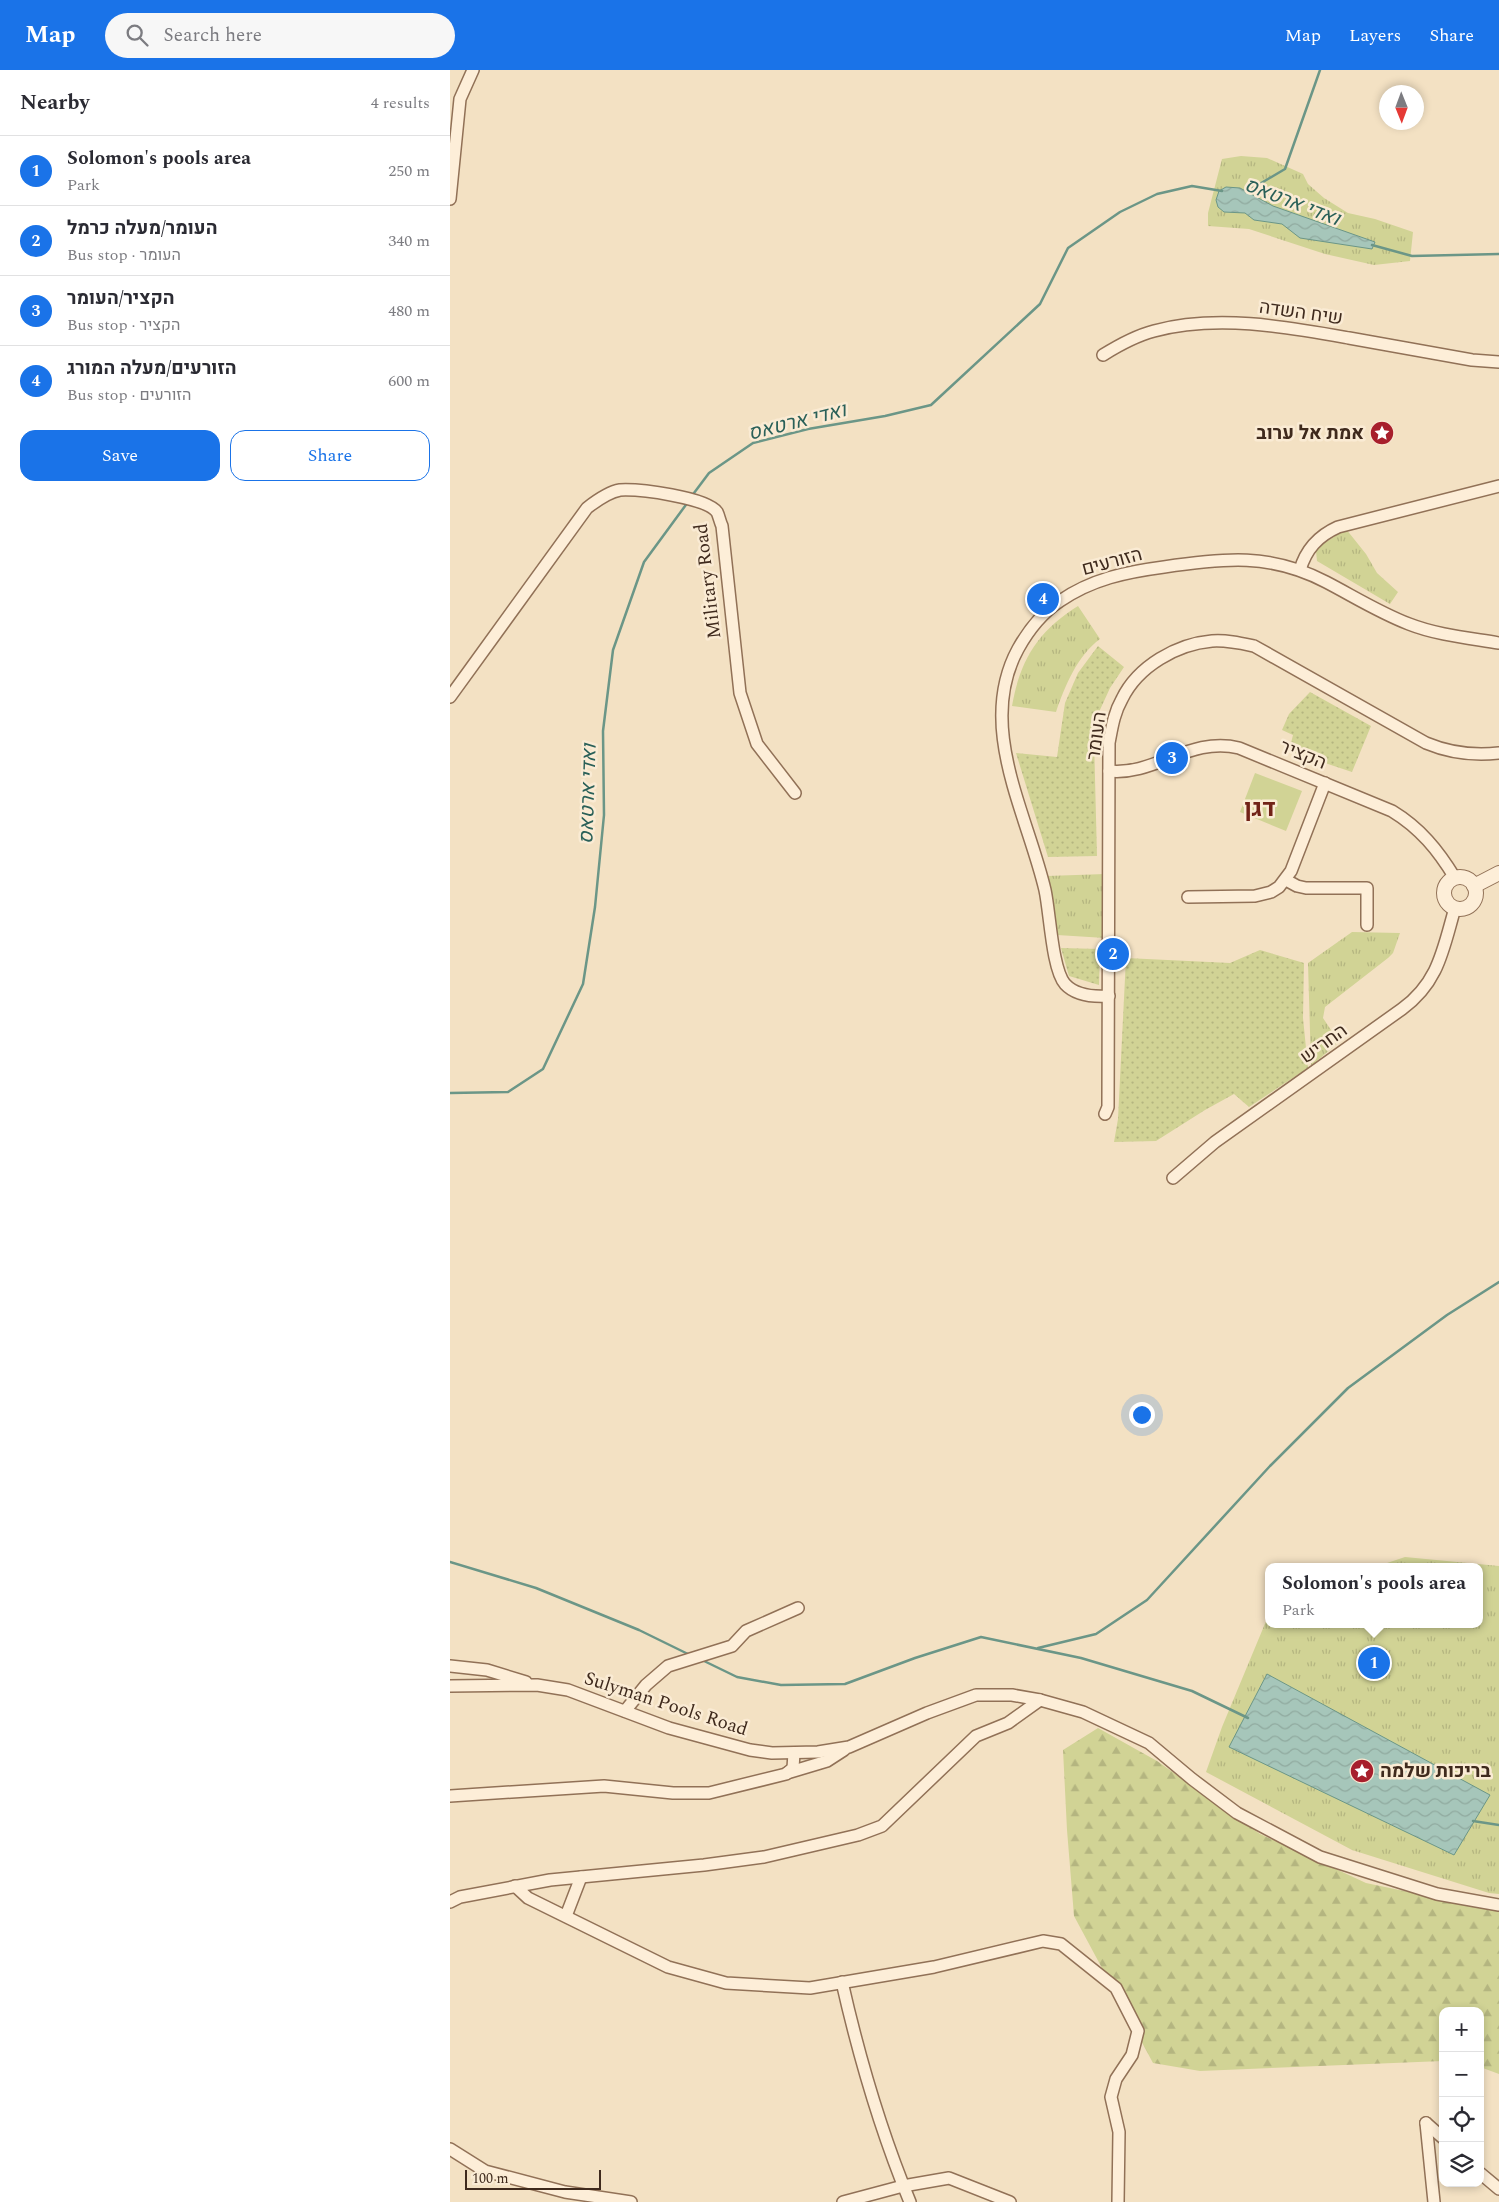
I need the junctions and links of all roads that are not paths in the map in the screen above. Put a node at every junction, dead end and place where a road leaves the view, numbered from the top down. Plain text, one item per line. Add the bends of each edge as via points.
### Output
1 (472, 70) edge
2 (450, 200) edge
3 (1103, 355) dead end
4 (1499, 362) edge
5 (1499, 486) edge
6 (1300, 570) junction
7 (1499, 643) edge
8 (450, 697) edge
9 (1499, 753) edge
10 (1109, 771) junction
11 (1325, 782) junction
12 (795, 793) dead end
13 (1499, 873) edge
14 (1455, 878) junction
15 (1286, 880) junction
16 (1474, 886) junction
17 (1188, 898) dead end
18 (1455, 908) junction
19 (1367, 925) dead end
20 (1108, 996) junction
21 (1105, 1114) dead end
22 (1173, 1178) dead end
23 (798, 1608) dead end
24 (450, 1666) edge
25 (537, 1685) junction
26 (450, 1686) edge
27 (1040, 1700) junction
28 (625, 1711) junction
29 (849, 1747) junction
30 (794, 1753) junction
31 (786, 1774) junction
32 (450, 1796) edge
33 (581, 1877) junction
34 (515, 1886) junction
35 (450, 1902) edge
36 (1499, 1905) edge
37 (566, 1916) junction
38 (842, 1982) junction
39 (1439, 2134) edge
40 (450, 2149) edge
41 (1484, 2176) edge
42 (903, 2186) junction
43 (1499, 2189) edge
44 (630, 2202) edge
45 (844, 2202) edge
46 (910, 2202) edge
47 (1010, 2202) edge
48 (1118, 2202) edge
49 (1434, 2202) edge

1 - 2 street via 460,99
3 - 4 street, שיח השדה via 1137,336 1168,327 1248,323
5 - 6 street via 1338,527 1312,545
6 - 7 street, הזורעים via 1409,624
6 - 20 street, הזורעים via 1267,561 1221,559 1127,572 1101,579 1078,589 1045,614 1024,638 1012,660 1004,683 1002,733 1042,876 1058,972 1066,985 1076,992
8 - 12 street, Military Road via 587,508 619,490 659,492 709,505 718,513 722,526 740,693 757,744
9 - 10 street, העומר via 1455,753 1433,746 1254,646 1212,641 1170,653 1135,679 1122,697 1113,719
10 - 11 street, הקציר via 1133,770 1204,746 1224,745
10 - 20 street, העומר
11 - 14 street, הקציר via 1382,806 1411,823 1436,848
11 - 15 street
13 - 16 street
14 - 16 street via 1467,879
14 - 18 street via 1447,884 1444,894 1447,903
15 - 17 street via 1276,890 1260,896
15 - 19 street via 1306,888 1367,888
16 - 18 street via 1476,896 1472,904
18 - 22 street, החריש via 1436,970 1416,998 1216,1142
20 - 21 street, העומר via 1108,1107
23 - 28 street via 746,1631 732,1646 668,1666 646,1685
24 - 25 street via 487,1670
25 - 26 street, Sulyman Pools Road
25 - 28 street, Sulyman Pools Road via 568,1690
27 - 29 street, Sulyman Pools Road via 1012,1695 976,1695
27 - 33 street via 1008,1723 976,1736 882,1826 858,1836 764,1857
27 - 36 street, Sulyman Pools Road via 1083,1712 1149,1743 1238,1813 1320,1857 1437,1894
28 - 30 street, Sulyman Pools Road via 669,1728 750,1750
29 - 30 street, Sulyman Pools Road
29 - 31 street via 827,1761
30 - 31 street via 793,1768
31 - 32 street via 709,1793 604,1786
33 - 34 street
33 - 37 street
34 - 35 street
34 - 37 street via 528,1898
37 - 38 street via 668,1967 726,1983 810,1988
38 - 42 street via 867,2076
38 - 48 street via 934,1967 1042,1941 1061,1944 1116,1988 1138,2031 1132,2055 1116,2079 1111,2097 1118,2132
39 - 49 street via 1426,2123
40 - 44 street via 485,2171 566,2192
41 - 43 street
42 - 45 street
42 - 46 street
42 - 47 street via 949,2178

